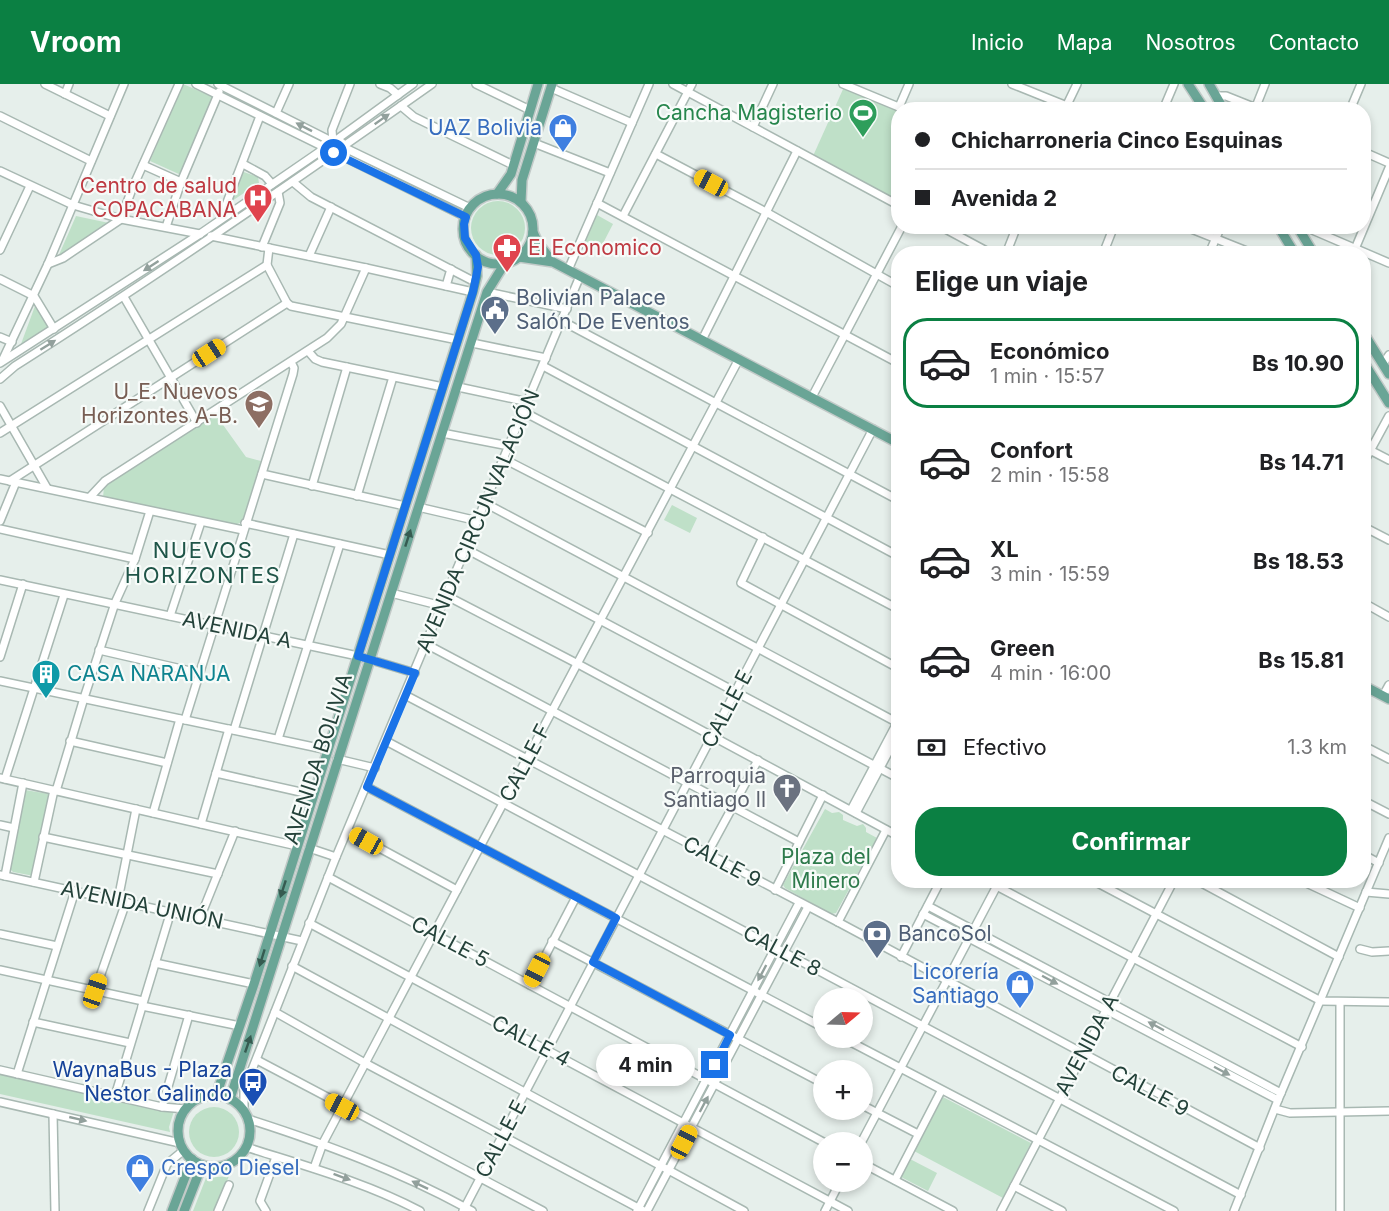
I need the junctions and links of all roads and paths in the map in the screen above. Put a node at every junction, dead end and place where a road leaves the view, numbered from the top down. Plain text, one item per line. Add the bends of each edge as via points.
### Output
1 (45, 84) edge
2 (69, 84) edge
3 (124, 84) edge
4 (180, 84) edge
5 (196, 84) edge
6 (289, 84) edge
7 (351, 84) edge
8 (380, 84) edge
9 (413, 84) edge
10 (432, 84) edge
11 (476, 84) edge
12 (538, 84) edge
13 (649, 84) edge
14 (674, 84) edge
15 (692, 84) edge
16 (773, 84) edge
17 (843, 84) edge
18 (909, 84) edge
19 (1012, 84) edge
20 (1077, 84) edge
21 (1174, 84) edge
22 (1209, 84) edge
23 (1266, 84) edge
24 (1361, 84) edge
25 (220, 85) edge
26 (1190, 85) edge
27 (552, 86) edge
28 (688, 92) junction
29 (65, 94) junction
30 (218, 95) junction
31 (398, 95) junction
32 (1216, 96) junction
33 (904, 102) edge
34 (1052, 102) edge
35 (1069, 102) edge
36 (1166, 102) edge
37 (1200, 102) edge
38 (1219, 102) edge
39 (1240, 102) edge
40 (1260, 102) edge
41 (1353, 102) edge
42 (891, 103) edge
43 (401, 106) junction
44 (530, 110) junction
45 (276, 113) junction
46 (0, 116) edge
47 (110, 116) junction
48 (260, 116) junction
49 (632, 123) junction
50 (753, 127) junction
51 (333, 142) junction
52 (534, 144) junction
53 (343, 147) junction
54 (325, 148) junction
55 (797, 151) junction
56 (334, 153) junction
57 (656, 154) junction
58 (1371, 155) edge
59 (92, 161) junction
60 (1389, 163) edge
61 (243, 164) junction
62 (143, 165) junction
63 (513, 165) junction
64 (1389, 168) edge
65 (0, 171) edge
66 (610, 173) junction
67 (181, 182) junction
68 (293, 182) junction
69 (272, 184) junction
70 (30, 186) junction
71 (278, 192) junction
72 (497, 194) junction
73 (891, 201) edge
74 (521, 202) junction
75 (597, 203) junction
76 (73, 206) junction
77 (331, 207) junction
78 (1371, 211) edge
79 (468, 212) junction
80 (766, 212) junction
81 (227, 215) junction
82 (622, 216) junction
83 (121, 219) junction
84 (0, 226) edge
85 (166, 227) junction
86 (8, 230) junction
87 (533, 232) junction
88 (200, 234) junction
89 (955, 234) edge
90 (1204, 234) edge
91 (1218, 234) edge
92 (1321, 234) edge
93 (213, 237) junction
94 (1216, 239) junction
95 (977, 246) edge
96 (1213, 246) edge
97 (1234, 246) edge
98 (1348, 246) edge
99 (265, 248) junction
100 (891, 248) edge
101 (0, 250) edge
102 (476, 255) junction
103 (309, 256) junction
104 (1371, 256) edge
105 (519, 257) junction
106 (553, 262) junction
107 (505, 263) junction
108 (1389, 263) edge
109 (48, 264) junction
110 (267, 265) junction
111 (366, 268) junction
112 (451, 269) junction
113 (568, 270) junction
114 (733, 274) junction
115 (580, 276) junction
116 (877, 276) junction
117 (0, 279) edge
118 (475, 282) junction
119 (891, 283) edge
120 (446, 286) junction
121 (473, 292) junction
122 (488, 292) junction
123 (34, 296) junction
124 (124, 297) junction
125 (287, 303) junction
126 (567, 309) junction
127 (344, 317) junction
128 (562, 321) junction
129 (54, 328) junction
130 (845, 335) junction
131 (0, 337) edge
132 (148, 339) junction
133 (458, 340) junction
134 (702, 340) junction
135 (12, 342) junction
136 (1371, 342) edge
137 (472, 343) junction
138 (308, 351) junction
139 (546, 358) junction
140 (739, 359) junction
141 (891, 359) edge
142 (1387, 361) edge
143 (1, 362) edge
144 (291, 362) junction
145 (543, 366) junction
146 (346, 367) junction
147 (1389, 374) edge
148 (1371, 376) edge
149 (393, 377) junction
150 (171, 378) junction
151 (0, 379) edge
152 (443, 387) junction
153 (458, 387) junction
154 (812, 397) junction
155 (528, 402) junction
156 (1389, 403) edge
157 (716, 404) junction
158 (0, 406) edge
159 (524, 412) junction
160 (1389, 416) edge
161 (197, 423) junction
162 (12, 425) junction
163 (873, 429) junction
164 (0, 433) edge
165 (442, 433) junction
166 (891, 439) edge
167 (1371, 442) edge
168 (509, 446) junction
169 (693, 446) junction
170 (1371, 450) edge
171 (504, 459) junction
172 (1389, 460) edge
173 (34, 465) junction
174 (850, 473) junction
175 (262, 474) junction
176 (0, 479) edge
177 (13, 482) junction
178 (312, 486) junction
179 (47, 488) junction
180 (672, 489) junction
181 (357, 496) junction
182 (891, 496) edge
183 (90, 497) junction
184 (485, 503) junction
185 (405, 506) junction
186 (418, 507) junction
187 (150, 512) junction
188 (827, 517) junction
189 (0, 521) edge
190 (478, 521) junction
191 (201, 522) junction
192 (244, 527) junction
193 (0, 529) edge
194 (1371, 531) edge
195 (648, 533) junction
196 (294, 534) junction
197 (763, 537) junction
198 (1389, 540) edge
199 (340, 544) junction
200 (466, 549) junction
201 (891, 552) edge
202 (390, 555) junction
203 (135, 559) junction
204 (805, 560) junction
205 (625, 577) junction
206 (0, 580) edge
207 (22, 584) junction
208 (390, 593) junction
209 (64, 595) junction
210 (447, 596) junction
211 (115, 603) junction
212 (781, 604) junction
213 (891, 605) edge
214 (442, 606) junction
215 (1371, 607) edge
216 (170, 616) junction
217 (1389, 617) edge
218 (601, 620) junction
219 (214, 625) junction
220 (4, 630) edge
221 (263, 636) junction
222 (308, 645) junction
223 (426, 645) junction
224 (758, 648) junction
225 (99, 650) junction
226 (358, 656) junction
227 (0, 657) edge
228 (369, 660) junction
229 (578, 664) junction
230 (891, 664) edge
231 (199, 673) junction
232 (415, 673) junction
233 (0, 681) edge
234 (1389, 685) edge
235 (33, 688) junction
236 (1371, 690) edge
237 (736, 692) junction
238 (405, 695) junction
239 (84, 698) junction
240 (1386, 698) edge
241 (552, 711) junction
242 (891, 718) edge
243 (182, 719) junction
244 (231, 729) junction
245 (712, 736) junction
246 (891, 737) edge
247 (278, 739) junction
248 (70, 741) junction
249 (386, 741) junction
250 (891, 745) edge
251 (328, 750) junction
252 (1371, 750) edge
253 (337, 759) junction
254 (527, 759) junction
255 (1389, 759) edge
256 (758, 760) junction
257 (167, 763) junction
258 (877, 767) junction
259 (375, 768) junction
260 (216, 773) junction
261 (891, 774) edge
262 (2, 779) edge
263 (23, 783) junction
264 (687, 783) junction
265 (367, 787) junction
266 (55, 790) junction
267 (314, 795) junction
268 (823, 795) junction
269 (504, 803) junction
270 (1371, 805) edge
271 (731, 806) junction
272 (136, 809) junction
273 (854, 812) junction
274 (153, 813) junction
275 (1389, 814) edge
276 (201, 824) junction
277 (0, 825) edge
278 (14, 828) junction
279 (886, 830) junction
280 (235, 831) junction
281 (348, 831) junction
282 (662, 831) junction
283 (891, 832) edge
284 (43, 837) junction
285 (1389, 837) edge
286 (799, 842) junction
287 (297, 846) junction
288 (481, 846) junction
289 (309, 848) junction
290 (128, 854) junction
291 (707, 854) junction
292 (336, 857) junction
293 (1371, 859) edge
294 (1379, 863) junction
295 (218, 874) junction
296 (3, 875) edge
297 (639, 875) junction
298 (328, 877) junction
299 (1371, 881) edge
300 (34, 882) junction
301 (937, 888) edge
302 (996, 888) edge
303 (1005, 888) edge
304 (1107, 888) edge
305 (1170, 888) edge
306 (1211, 888) edge
307 (1317, 888) edge
308 (1368, 888) edge
309 (457, 890) junction
310 (775, 890) junction
311 (75, 891) junction
312 (1366, 892) junction
313 (1389, 894) edge
314 (576, 897) junction
315 (122, 901) junction
316 (799, 903) junction
317 (928, 906) junction
318 (808, 907) junction
319 (1359, 908) junction
320 (171, 911) junction
321 (923, 914) junction
322 (1156, 914) junction
323 (200, 918) junction
324 (616, 918) junction
325 (838, 922) junction
326 (309, 923) junction
327 (973, 930) junction
328 (269, 932) junction
329 (433, 933) junction
330 (0, 934) edge
331 (283, 935) junction
332 (969, 937) junction
333 (302, 941) junction
334 (552, 941) junction
335 (57, 946) junction
336 (776, 947) junction
337 (1360, 949) dead end
338 (783, 951) junction
339 (1389, 951) edge
340 (901, 957) junction
341 (1339, 957) junction
342 (1133, 959) junction
343 (593, 962) junction
344 (154, 963) junction
345 (292, 966) junction
346 (0, 970) edge
347 (410, 977) junction
348 (46, 980) junction
349 (946, 982) junction
350 (254, 984) junction
351 (530, 985) junction
352 (95, 991) junction
353 (753, 992) junction
354 (760, 995) junction
355 (1321, 1001) junction
356 (1109, 1002) junction
357 (1389, 1002) edge
358 (143, 1003) junction
359 (1340, 1003) junction
360 (570, 1006) junction
361 (1106, 1010) junction
362 (275, 1012) junction
363 (189, 1015) junction
364 (388, 1020) junction
365 (33, 1022) junction
366 (813, 1022) edge
367 (240, 1026) junction
368 (922, 1026) junction
369 (730, 1035) junction
370 (738, 1039) junction
371 (130, 1043) junction
372 (1302, 1047) junction
373 (862, 1048) edge
374 (547, 1050) junction
375 (1082, 1054) junction
376 (257, 1060) junction
377 (365, 1063) junction
378 (901, 1068) junction
379 (0, 1070) edge
380 (17, 1074) junction
381 (813, 1078) edge
382 (707, 1080) junction
383 (714, 1084) junction
384 (941, 1090) junction
385 (525, 1093) junction
386 (216, 1095) junction
387 (115, 1096) junction
388 (1280, 1097) junction
389 (1059, 1098) junction
390 (230, 1099) junction
391 (0, 1102) edge
392 (162, 1107) junction
393 (342, 1107) junction
394 (186, 1109) junction
395 (1275, 1109) junction
396 (873, 1110) edge
397 (1341, 1111) junction
398 (1389, 1111) edge
399 (877, 1112) junction
400 (53, 1114) junction
401 (246, 1115) junction
402 (688, 1125) junction
403 (867, 1132) edge
404 (918, 1134) junction
405 (503, 1135) junction
406 (813, 1137) edge
407 (1038, 1141) junction
408 (323, 1143) junction
409 (182, 1146) junction
410 (246, 1147) junction
411 (1260, 1148) junction
412 (276, 1157) junction
413 (192, 1159) junction
414 (202, 1165) junction
415 (314, 1168) junction
416 (664, 1169) junction
417 (873, 1169) edge
418 (480, 1178) junction
419 (895, 1180) junction
420 (229, 1185) dead end
421 (1014, 1186) junction
422 (835, 1192) edge
423 (1241, 1195) junction
424 (830, 1202) junction
425 (466, 1210) edge
426 (642, 1210) edge
427 (55, 1211) edge
428 (148, 1211) edge
429 (172, 1211) edge
430 (184, 1211) edge
431 (219, 1211) edge
432 (266, 1211) edge
433 (420, 1211) edge
434 (543, 1211) edge
435 (744, 1211) edge
436 (825, 1211) edge
437 (848, 1211) edge
438 (953, 1211) edge
439 (1001, 1211) edge
440 (1062, 1211) edge
441 (1174, 1211) edge
442 (1234, 1211) edge
443 (1340, 1211) edge

1 - 29 street
2 - 29 street
3 - 47 street
4 - 62 street
5 - 30 street
6 - 45 street
7 - 51 street via 332,130
8 - 31 street
9 - 31 street
10 - 43 street
11 - 44 street
12 - 44 main road
13 - 49 street
14 - 28 street
15 - 28 street
16 - 50 street
17 - 42 street
18 - 33 street
19 - 34 street
20 - 35 street
21 - 36 street
22 - 32 main road
23 - 40 street
24 - 41 street
25 - 30 street
25 - 45 street
26 - 37 main road
27 - 49 street
27 - 52 main road
28 - 50 street
28 - 57 street
29 - 47 street
30 - 48 street
30 - 67 street
31 - 51 street
32 - 38 main road
32 - 39 street
53 -> 43 street
43 - 63 street via 414,117
44 - 63 main road
51 -> 45 street
46 - 59 street
47 - 59 street
48 - 54 street
48 - 61 street
49 - 66 street
50 - 55 street
51 - 53 street
51 - 54 street
52 - 66 street
52 - 74 main road via 522,180
53 - 56 street
53 - 79 street
54 - 56 street
54 - 69 street
55 - 73 street
55 - 80 street
56 - 68 street
56 - 79 street
57 - 80 street
57 - 82 street
58 - 60 street
59 - 76 street
61 - 69 street
61 - 81 street via 226,205
62 - 67 street
62 - 83 street
63 - 72 main road
64 - 78 street
65 - 70 street
66 - 75 street
67 - 85 street
68 - 71 street
68 - 77 street
69 - 81 street
70 - 76 street
70 - 86 street
71 - 93 street
71 - 99 street via 278,212
72 - 74 main road
72 - 79 main road via 482,198
74 - 87 main road via 530,214
75 - 82 street
75 - 113 street
76 - 83 street
76 - 109 street
77 - 103 street
77 - 112 street
79 - 102 main road via 465,238
80 - 114 street
80 - 116 street
81 - 88 street
82 - 114 street
83 - 85 street
83 - 109 street
84 - 86 street
85 - 88 street
86 - 101 street
87 - 105 main road
87 - 106 main road
88 - 93 street
88 -> 129 street
89 - 95 street
90 - 94 street
91 - 94 street
92 - 98 street
93 - 99 street
93 - 124 street
94 - 96 street
94 - 97 street
99 - 103 street
99 - 110 street
100 - 116 street
102 - 107 main road via 490,262
102 - 118 main road, AVENIDA BOLIVIA
103 - 111 street
104 - 108 street
105 - 106 main road
105 - 107 main road
106 - 113 main road
107 - 122 main road, AVENIDA BOLIVIA
109 - 123 street
110 - 125 street
110 - 132 street
111 - 120 street
111 - 127 street
112 - 118 street
112 - 120 street
113 - 115 main road
114 - 130 street
114 - 134 street
115 - 126 street, AVENIDA CIRCUNVALACIÓN
115 - 134 main road
116 - 119 street
116 - 130 street
117 - 123 street
118 - 121 main road, AVENIDA BOLIVIA
120 - 121 street
121 - 133 main road, AVENIDA BOLIVIA
122 - 126 street
122 - 137 main road, AVENIDA BOLIVIA
123 - 129 street
123 - 135 street
124 - 132 street
151 -> 124 street
125 - 127 street
125 - 150 street
126 - 128 street, AVENIDA CIRCUNVALACIÓN
127 - 133 street
127 - 138 street via 335,332
128 - 139 street, AVENIDA CIRCUNVALACIÓN
128 - 157 street
129 - 143 street
130 - 141 street
130 - 154 street
131 - 135 street
132 - 150 street
132 - 162 street
133 - 152 main road, AVENIDA BOLIVIA
134 - 140 main road
135 - 143 street
136 - 142 main road
137 - 139 street
137 - 153 main road, AVENIDA BOLIVIA
138 - 144 street
138 - 146 street via 322,362
139 - 145 street, AVENIDA CIRCUNVALACIÓN
140 - 154 main road
140 - 157 street, CALLE F
142 - 147 main road
144 - 161 street
144 - 175 street via 293,374
145 - 155 street, AVENIDA CIRCUNVALACIÓN
145 - 169 street
146 - 149 street
146 - 178 street
148 - 156 main road
149 - 152 street
149 - 181 street
150 - 161 street
150 - 173 street
152 - 185 main road, AVENIDA BOLIVIA
153 - 155 street
153 - 165 main road, AVENIDA BOLIVIA
154 - 163 main road
155 - 159 street, AVENIDA CIRCUNVALACIÓN
157 - 169 street, CALLE F
157 - 174 street
158 - 162 street
159 - 168 street, AVENIDA CIRCUNVALACIÓN
159 - 180 street
160 - 167 street
161 - 183 street via 105,481
162 - 164 street
162 - 173 street
163 - 166 main road
163 - 174 street, CALLE E
165 - 168 street
165 - 186 main road, AVENIDA BOLIVIA
168 - 171 street, AVENIDA CIRCUNVALACIÓN
169 - 180 street, CALLE F
169 - 188 street
170 - 172 street
171 - 184 street, AVENIDA CIRCUNVALACIÓN
171 - 195 street
173 - 177 street
173 - 179 street
174 - 182 street
174 - 188 street, CALLE E
175 - 178 street
175 - 192 street
176 - 177 street
177 - 179 street
177 - 189 street
178 - 181 street
179 - 183 street
180 - 195 street, CALLE F
180 - 197 street
181 - 185 street
183 - 187 street
184 - 190 street, AVENIDA CIRCUNVALACIÓN
184 - 205 street
185 - 202 main road, AVENIDA BOLIVIA
186 - 190 street
208 -> 186 main road, AVENIDA BOLIVIA
187 - 191 street
187 - 203 street
188 - 201 street
188 - 204 street, CALLE E
190 - 200 street, AVENIDA CIRCUNVALACIÓN
191 - 192 street
191 - 216 street
192 - 196 street
192 - 219 street
193 - 203 street
194 - 198 street
195 - 205 street, CALLE F
196 - 199 street
196 - 221 street
197 - 204 street
197 - 212 street via 741,583
199 - 202 street
199 - 222 street
200 - 210 street, AVENIDA CIRCUNVALACIÓN
200 - 218 street
202 - 226 main road, AVENIDA BOLIVIA
203 - 211 street
204 - 212 street, CALLE E
204 - 213 street
205 - 218 street, CALLE F
205 - 224 street
206 - 207 street, AVENIDA A
207 - 209 street, AVENIDA A
207 - 220 street
208 - 214 street
208 - 228 main road, AVENIDA BOLIVIA
209 - 211 street, AVENIDA A
209 - 235 street
210 - 214 street, AVENIDA CIRCUNVALACIÓN
210 - 229 street
211 - 216 street, AVENIDA A
211 - 225 street
212 - 224 street, CALLE E
212 - 230 street
214 - 223 street, AVENIDA CIRCUNVALACIÓN
215 - 217 street
216 - 219 street, AVENIDA A
218 - 229 street, CALLE F
218 - 237 street
219 - 221 street, AVENIDA A
219 - 231 street
220 - 227 street
221 - 222 street, AVENIDA A
221 - 244 street
222 - 226 street, AVENIDA A
222 - 247 street
223 - 232 street, AVENIDA CIRCUNVALACIÓN
223 - 241 street
224 - 237 street, CALLE E
224 - 242 street
225 - 231 street
225 - 239 street
226 - 228 street, AVENIDA A
226 - 251 main road, AVENIDA BOLIVIA
228 - 232 street, AVENIDA A
228 - 253 main road, AVENIDA BOLIVIA
229 - 241 street, CALLE F
229 - 245 street
231 - 243 street
232 - 238 street, AVENIDA CIRCUNVALACIÓN
233 - 235 street
234 - 240 street
235 - 239 street
235 - 262 street
236 - 240 main road
237 - 245 street, CALLE E
237 - 258 street
238 - 249 street, AVENIDA CIRCUNVALACIÓN
238 - 254 street, CALLE 9
239 - 243 street
239 - 248 street
241 - 254 street, CALLE F
241 - 264 street
243 - 244 street
243 - 257 street
244 - 247 street
244 - 260 street
245 - 256 street
245 - 264 street, CALLE E
246 - 258 street
247 - 251 street
248 - 257 street
248 - 266 street
249 - 259 street, AVENIDA CIRCUNVALACIÓN
249 - 269 street, CALLE 8
250 - 258 street
251 - 267 main road, AVENIDA BOLIVIA
252 - 255 street
253 - 259 street
253 - 289 main road, AVENIDA BOLIVIA
254 - 269 street, CALLE F
254 - 282 street, CALLE 9
256 - 268 street
256 - 271 street
257 - 274 street
258 - 261 street
258 - 273 street
259 - 265 street, AVENIDA CIRCUNVALACIÓN
260 - 267 street
260 - 276 street
262 - 263 street
263 - 266 street
263 - 278 street
264 - 271 street
264 - 282 street, CALLE E
265 - 281 street, AVENIDA CIRCUNVALACIÓN
265 - 288 street
266 - 272 street
266 - 284 street
267 - 287 main road, AVENIDA BOLIVIA
268 - 273 street
268 - 286 street
269 - 288 street, CALLE F
269 - 297 street, CALLE 8
270 - 275 street
271 - 286 street
271 - 291 street
272 - 274 street
272 - 290 street
273 - 279 street
274 - 276 street
276 - 280 street
277 - 278 street
278 - 296 street
279 - 283 street
279 - 325 street
280 - 287 street
280 - 295 street
281 - 292 street, AVENIDA CIRCUNVALACIÓN
281 - 309 street
282 - 291 street, CALLE 9
282 - 297 street, CALLE E
284 - 290 street
284 - 300 street
285 - 294 street
286 - 310 street
287 -> 328 main road, AVENIDA BOLIVIA
288 - 309 street, CALLE F
288 - 314 street
289 - 292 street
289 - 331 main road, AVENIDA BOLIVIA
290 - 295 street
290 - 315 street
291 - 310 street, CALLE 9
292 - 298 street, AVENIDA CIRCUNVALACIÓN
293 - 294 street
294 - 299 street
295 - 323 street
296 - 300 street, AVENIDA UNIÓN
297 - 324 street, CALLE E
297 - 336 street, CALLE 8
298 - 326 street, AVENIDA CIRCUNVALACIÓN
298 - 329 street, CALLE 5
300 - 311 street, AVENIDA UNIÓN
301 - 317 street
302 - 327 street
303 - 342 street
304 - 322 street
305 - 322 street, AVENIDA A
306 - 341 street
307 - 319 street
308 - 312 street
309 - 329 street, CALLE F
310 - 316 street, CALLE 9
311 - 315 street, AVENIDA UNIÓN
311 - 335 street
312 - 313 street
312 - 319 street
314 - 324 street
314 - 334 street
315 - 320 street, AVENIDA UNIÓN
315 - 352 street
316 - 318 street, CALLE 9
316 - 336 street
317 - 321 street
317 - 327 street
318 - 325 street, CALLE 9
318 - 338 street
319 - 341 street
320 - 323 street, AVENIDA UNIÓN
320 - 344 street
321 - 332 street
321 - 340 street
322 - 342 street, AVENIDA A
322 - 355 street
323 - 328 street, AVENIDA UNIÓN
324 - 343 street, CALLE E
324 - 353 street
325 - 340 street, CALLE 9
326 - 333 street, AVENIDA CIRCUNVALACIÓN
326 - 347 street, CALLE 4
327 - 332 street
327 - 356 street
328 - 331 street, AVENIDA UNIÓN
328 -> 350 main road, AVENIDA BOLIVIA
329 - 347 street, CALLE F
329 - 351 street, CALLE 5
330 - 335 street
331 - 333 street, AVENIDA UNIÓN
390 -> 331 main road, AVENIDA BOLIVIA
332 - 349 street
332 -> 361 street
333 - 345 street, AVENIDA CIRCUNVALACIÓN
334 - 343 street
334 - 351 street
335 - 348 street
336 - 338 street, CALLE 8
336 -> 353 street
337 - 339 street
338 - 354 street
338 - 368 street, CALLE 8
340 - 349 street, CALLE 9
341 - 355 street
342 - 356 street, AVENIDA A
342 - 372 street
343 - 360 street, CALLE E
343 - 369 street
344 - 350 street
344 - 358 street
345 - 362 street, AVENIDA CIRCUNVALACIÓN
345 - 364 street
346 - 348 street
347 - 364 street, CALLE F
347 - 374 street, CALLE 4
348 - 352 street
348 - 365 street
349 - 368 street
349 - 375 street, CALLE 9
350 - 367 main road, AVENIDA BOLIVIA
351 - 360 street, CALLE 5
352 - 358 street
353 - 354 street
353 - 369 street
354 - 366 street
354 - 370 street
355 - 359 street
355 - 372 street
356 - 361 street, AVENIDA A
388 -> 356 street
357 - 359 street
358 - 363 street
358 - 371 street
359 - 397 street
360 - 374 street, CALLE E
360 - 382 street, CALLE 5
361 - 375 street, AVENIDA A
361 -> 388 street
362 - 376 street, AVENIDA CIRCUNVALACIÓN
362 - 377 street
363 - 367 street
363 - 392 street
364 - 377 street, CALLE F
364 - 385 street
365 - 371 street
365 - 380 street
367 - 386 main road, AVENIDA BOLIVIA
368 - 378 street
368 - 389 street, CALLE 8
369 - 370 street
369 - 382 street
370 - 381 street
370 - 383 street
371 - 387 street
372 - 388 street
373 - 378 street
374 - 385 street, CALLE E
374 - 402 street, CALLE 4
375 - 389 street, AVENIDA A
375 - 411 street, CALLE 9
376 - 393 street
376 - 401 street, AVENIDA CIRCUNVALACIÓN via 244,1090
377 - 393 street, CALLE F
377 - 405 street
378 - 384 street
378 - 399 street
379 - 380 street
380 - 387 street
382 - 383 street, CALLE 5
382 - 402 street
402 -> 383 street
383 - 406 street, CALLE 5
384 - 404 street
384 - 407 street
385 - 405 street, CALLE E
385 - 416 street
386 - 390 main road
386 - 394 main road via 200,1099
387 - 392 street
388 - 395 street
389 - 407 street, AVENIDA A
389 - 423 street, CALLE 8
390 - 401 main road
391 - 400 street
392 - 394 street
393 - 408 street, CALLE F
393 - 418 street
394 - 409 main road via 179,1128
395 - 397 street via 1290,1113
395 - 411 street
396 - 399 street
397 - 398 street
397 - 443 street
399 - 403 street
399 - 404 street
400 -> 409 street
400 - 427 street
401 - 408 street
401 - 410 main road via 250,1135
402 - 416 street
402 - 424 street, CALLE 4
404 - 419 street
405 - 418 street, CALLE E
405 - 426 street
407 - 421 street, AVENIDA A
407 - 441 street
408 - 415 street, CALLE F
425 -> 408 street via 383,1167
409 - 413 main road
409 - 428 street via 167,1164
410 - 412 street
410 - 414 main road via 232,1162
411 - 423 street
412 - 415 street
412 - 432 street via 260,1201
413 - 414 main road
413 - 429 main road
414 - 430 main road
415 -> 433 street
416 - 426 street
416 - 435 street
417 - 419 street
418 - 425 street, CALLE E
418 - 434 street
419 - 438 street
420 - 431 street
421 - 439 street, AVENIDA A
421 - 440 street
422 - 424 street
423 - 442 street
424 - 436 street
424 - 437 street, CALLE 4

